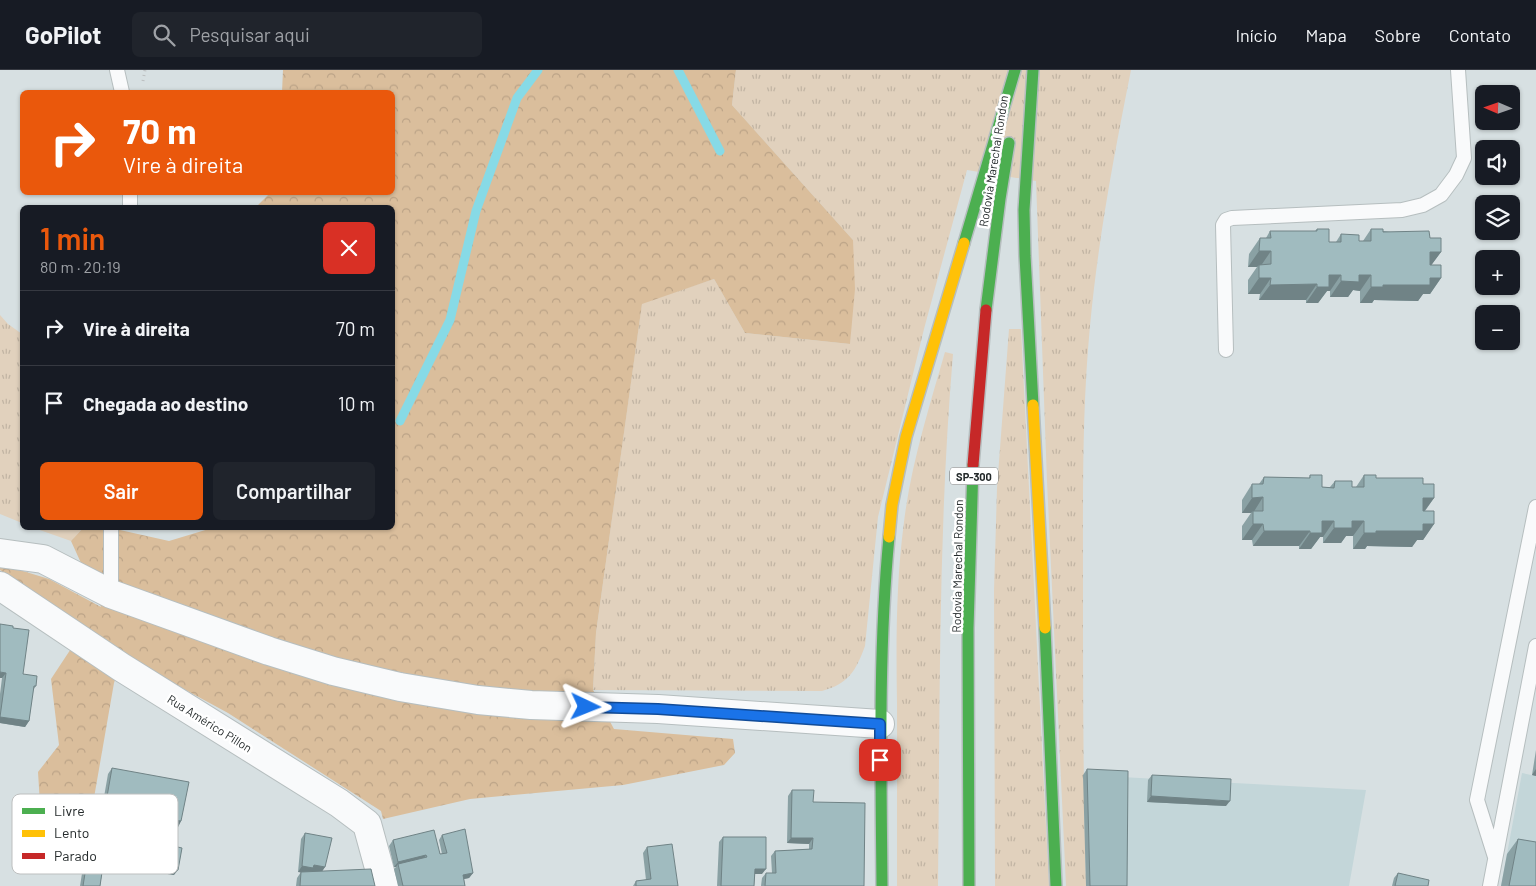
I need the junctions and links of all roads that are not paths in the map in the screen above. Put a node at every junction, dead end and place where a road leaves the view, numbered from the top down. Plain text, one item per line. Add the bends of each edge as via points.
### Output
1 (117, 70) edge
2 (1016, 70) edge
3 (1023, 70) edge
4 (1033, 70) edge
5 (1458, 70) edge
6 (122, 90) edge
7 (1014, 112) dead end
8 (1011, 131) dead end
9 (1226, 350) dead end
10 (1536, 506) edge
11 (111, 530) edge
12 (0, 553) edge
13 (0, 586) edge
14 (111, 594) junction
15 (1536, 646) edge
16 (880, 724) junction
17 (1495, 857) junction
18 (384, 886) edge
19 (882, 886) edge
20 (969, 886) edge
21 (1056, 886) edge
22 (1490, 886) edge

1 - 6 lane
2 - 16 main road via 898,472 886,569
3 - 7 main road, Rodovia Marechal Rondon
4 - 21 main road via 1024,210 1025,256
5 - 9 lane via 1464,158 1441,195 1423,205 1402,210 1226,220 1223,225
8 - 20 main road, Rodovia Marechal Rondon / SP-300 via 986,311 973,487 969,590
10 - 17 lane via 1477,800
11 - 14 lane
12 - 14 street via 43,559
13 - 18 street, Rua Américo Pillon via 121,667 359,817 367,824
14 - 16 street via 269,651 400,687 531,705 658,709
15 - 17 lane
16 - 19 main road
17 - 22 lane

